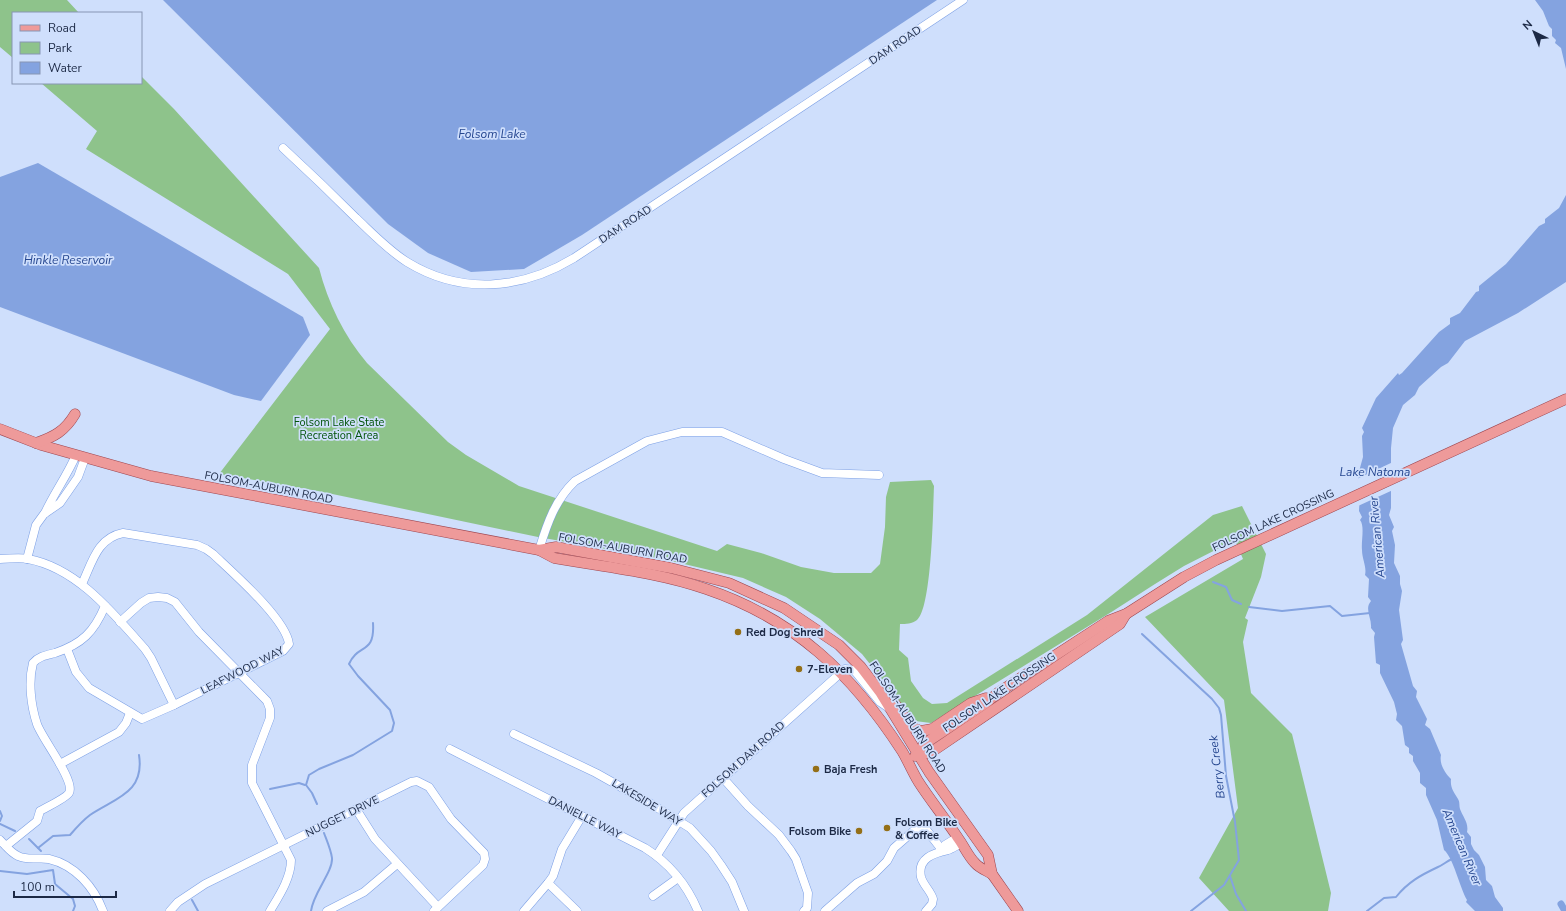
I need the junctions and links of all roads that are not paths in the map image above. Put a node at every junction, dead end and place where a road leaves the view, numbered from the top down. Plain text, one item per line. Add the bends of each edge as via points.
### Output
1 (963, 0) edge
2 (284, 148) dead end
3 (1566, 399) edge
4 (75, 414) dead end
5 (0, 429) edge
6 (36, 443) junction
7 (80, 456) junction
8 (879, 475) dead end
9 (539, 550) junction
10 (0, 559) edge
11 (27, 559) junction
12 (82, 584) junction
13 (105, 606) junction
14 (1126, 614) junction
15 (120, 622) junction
16 (67, 649) junction
17 (239, 672) junction
18 (841, 672) junction
19 (880, 692) junction
20 (999, 692) junction
21 (174, 705) junction
22 (891, 710) junction
23 (130, 713) junction
24 (514, 734) dead end
25 (450, 749) dead end
26 (919, 754) junction
27 (908, 761) junction
28 (60, 764) junction
29 (723, 778) junction
30 (356, 809) junction
31 (582, 816) junction
32 (680, 820) junction
33 (960, 840) junction
34 (3, 843) edge
35 (284, 844) junction
36 (942, 850) junction
37 (657, 855) junction
38 (397, 864) junction
39 (992, 874) junction
40 (678, 878) junction
41 (548, 883) junction
42 (653, 896) dead end
43 (436, 909) edge
44 (102, 911) edge
45 (170, 911) edge
46 (270, 911) edge
47 (327, 911) edge
48 (524, 911) edge
49 (577, 911) edge
50 (698, 911) edge
51 (744, 911) edge
52 (804, 911) edge
53 (825, 911) edge
54 (926, 911) edge
55 (1018, 911) edge

1 - 2 street, DAM ROAD via 574,258 558,268 524,280 494,285 464,283 434,275 407,262 383,243
3 - 14 main road, FOLSOM LAKE CROSSING via 1239,549 1184,577
4 - 6 main road via 60,432
5 - 6 main road, FOLSOM-AUBURN ROAD
6 - 7 main road, FOLSOM-AUBURN ROAD
7 - 9 main road, FOLSOM-AUBURN ROAD via 177,482
7 - 11 street via 78,477 60,503 44,514 36,525
8 - 9 street via 822,473 722,432 682,432 647,441 575,481 566,490 549,518
9 - 18 main road, FOLSOM-AUBURN ROAD via 554,558 682,582 732,599 781,624 817,650
9 - 19 main road, FOLSOM-AUBURN ROAD via 556,547 657,565 717,579 746,589 784,608 830,638 858,663
10 - 11 street
11 - 12 street via 59,570
12 - 13 street
12 - 17 street, LEAFWOOD WAY via 100,545 114,534 131,534 206,548 259,599 288,639 287,648 283,651
13 - 15 street
13 - 16 street via 97,624 87,636
14 - 20 main road, FOLSOM LAKE CROSSING via 1108,621
14 - 26 main road, FOLSOM LAKE CROSSING via 1120,624 1018,694 930,753
15 - 17 street via 149,598 167,598 182,608 199,632
15 - 21 street via 151,658
16 - 23 street, LEAFWOOD WAY via 76,672 89,688
16 - 28 street via 36,659 32,673 33,706 37,725
17 - 21 street, LEAFWOOD WAY
17 - 35 street via 262,695 270,709 268,726 252,765 252,784
18 - 22 street via 854,670 880,702
18 - 27 main road, FOLSOM-AUBURN ROAD via 863,696
18 - 29 street, FOLSOM DAM ROAD
19 - 20 main road via 891,698 911,727 921,731 932,729 971,704
19 - 22 main road, FOLSOM-AUBURN ROAD
20 - 26 main road, FOLSOM LAKE CROSSING via 924,744
21 - 23 street, LEAFWOOD WAY via 145,718
22 - 26 main road, FOLSOM-AUBURN ROAD
23 - 28 street via 119,732
24 - 32 street, LAKESIDE WAY via 596,773
25 - 31 street, DANIELLE WAY
26 - 27 main road, FOLSOM LAKE CROSSING
26 - 39 main road, FOLSOM-AUBURN ROAD via 988,855
27 - 33 main road, FOLSOM-AUBURN ROAD via 918,780
28 - 34 street via 71,786 70,792 40,811 37,821
29 - 32 street, FOLSOM DAM ROAD via 684,813
29 - 52 street via 779,835 796,859 808,893 807,908
30 - 35 street, NUGGET DRIVE
30 - 38 street via 375,839
30 - 43 street, NUGGET DRIVE via 410,782 424,783 451,819 484,854 482,867
31 - 37 street, DANIELLE WAY
31 - 41 street via 562,849
32 - 37 street, FOLSOM DAM ROAD
32 - 51 street, LAKESIDE WAY via 711,851 732,882
33 - 36 street via 945,845
33 - 39 main road, FOLSOM-AUBURN ROAD via 975,864
34 - 44 street via 20,857 49,859 72,869 92,889
35 - 45 street, NUGGET DRIVE via 205,884 178,902
35 - 46 street via 291,860 291,869
36 - 53 street via 925,828 918,828 894,848 887,861 874,874 858,883
36 - 54 street via 931,855 923,863 922,879 933,899
37 - 40 street, DANIELLE WAY
38 - 43 street
38 - 47 street via 364,892
39 - 55 main road, FOLSOM-AUBURN ROAD
40 - 42 street
40 - 50 street, DANIELLE WAY
41 - 48 street
41 - 49 street

